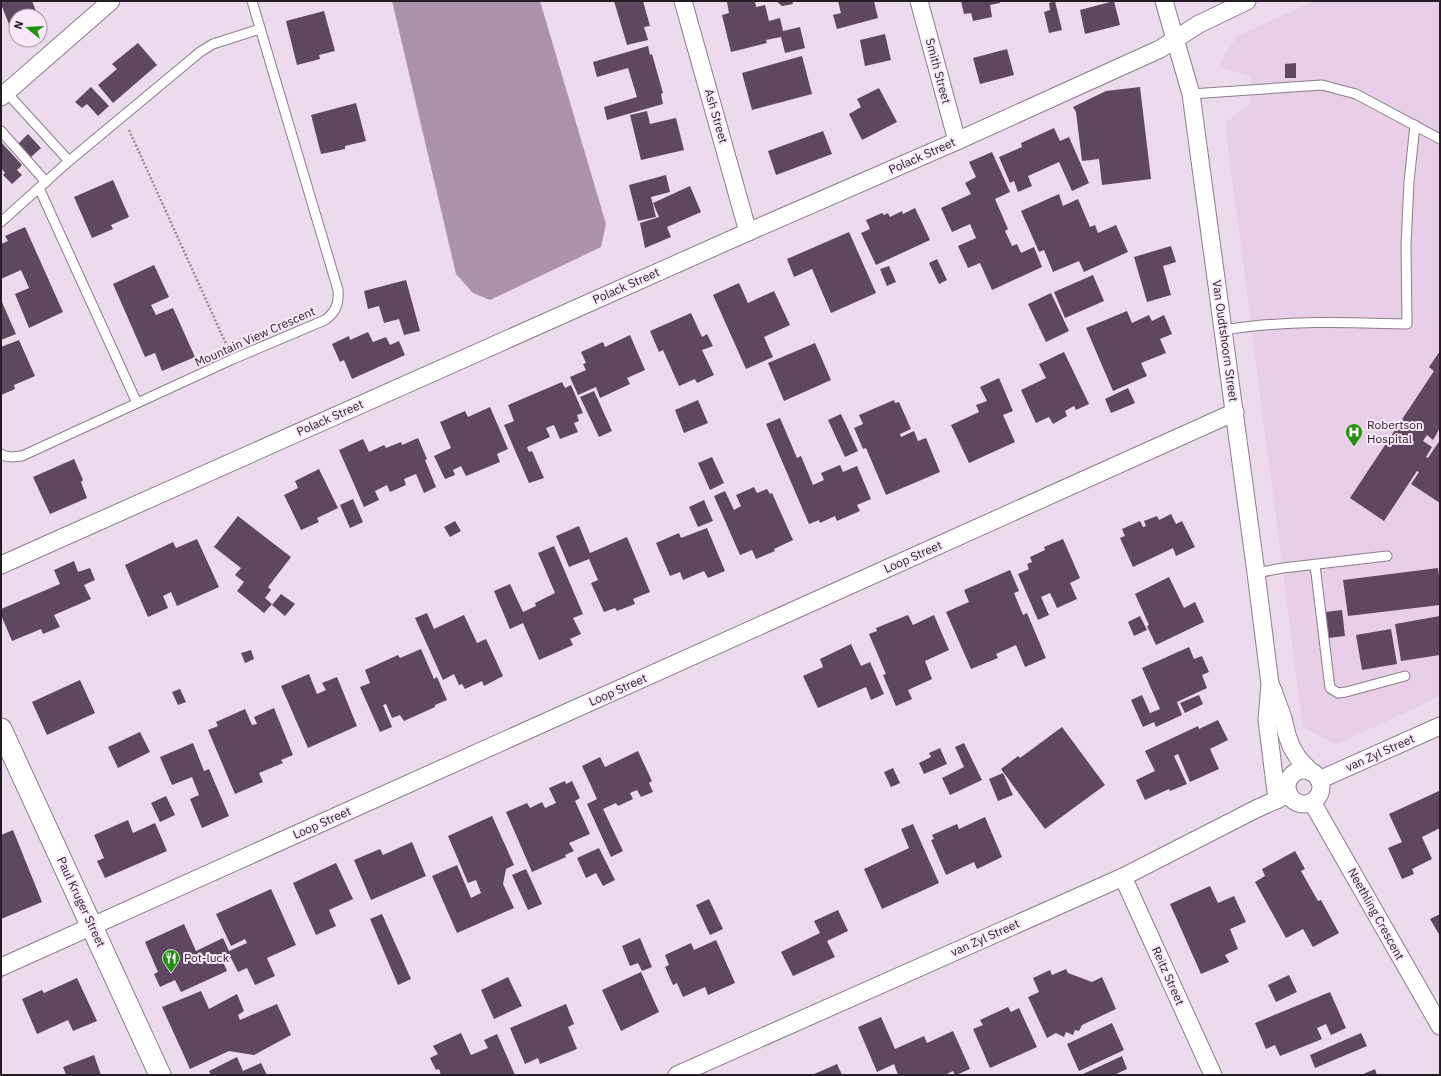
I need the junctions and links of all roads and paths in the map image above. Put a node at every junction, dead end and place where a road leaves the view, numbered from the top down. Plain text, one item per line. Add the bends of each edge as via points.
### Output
1 (111, 1) edge
2 (252, 1) edge
3 (683, 1) edge
4 (919, 1) edge
5 (1164, 1) edge
6 (1247, 1) edge
7 (260, 29) junction
8 (1174, 39) junction
9 (1191, 94) junction
10 (4, 95) edge
11 (124, 117) junction
12 (1415, 125) junction
13 (1, 131) edge
14 (1440, 139) edge
15 (957, 141) junction
16 (69, 161) junction
17 (42, 185) junction
18 (1, 222) edge
19 (748, 232) junction
20 (1224, 330) junction
21 (233, 359) junction
22 (137, 404) junction
23 (1235, 412) junction
24 (1, 454) edge
25 (1387, 556) dead end
26 (1, 565) edge
27 (1314, 565) junction
28 (1256, 573) junction
29 (1405, 676) dead end
30 (1270, 684) junction
31 (1440, 726) edge
32 (1, 729) edge
33 (1315, 776) junction
34 (1283, 797) junction
35 (1312, 802) junction
36 (1123, 877) junction
37 (92, 926) junction
38 (1, 967) edge
39 (1440, 1026) edge
40 (160, 1075) edge
41 (676, 1075) edge
42 (1213, 1075) edge

1 - 10 street
2 - 7 lane, Mountain View Crescent
3 - 19 street, Ash Street
4 - 15 street, Smith Street
5 - 8 street, Van Oudtshoorn Street
6 - 8 street, Polack Street
7 - 11 lane via 214,44 200,52
7 - 21 lane, Mountain View Crescent via 338,290 339,301 331,316 325,320
8 - 9 street, Van Oudtshoorn Street
8 - 15 street, Polack Street via 1160,49
9 - 12 lane via 1322,85 1356,94
9 - 20 street, Van Oudtshoorn Street
10 - 16 lane
11 - 16 lane
11 - 21 path
12 - 14 lane
12 - 20 lane via 1406,245 1407,324 1334,322
13 - 17 lane
15 - 19 street, Polack Street
16 - 17 lane
17 - 18 lane
17 - 22 lane
19 - 26 street, Polack Street
20 - 23 street, Van Oudtshoorn Street
21 - 22 lane, Mountain View Crescent
22 - 24 lane, Mountain View Crescent via 22,456
23 - 28 street, Van Oudtshoorn Street
23 - 37 street, Loop Street
25 - 27 lane
27 - 28 lane
27 - 29 lane via 1330,688 1338,693 1346,692
28 - 30 street, Van Oudtshoorn Street
30 - 33 street, Van Oudtshoorn Street via 1291,746 1298,758
30 - 34 street, Van Oudtshoorn Street via 1267,720
31 - 33 street, van Zyl Street
32 - 37 street, Paul Kruger Street
33 - 34 street via 1303,771 1296,772 1291,777
33 - 35 street via 1321,791
34 - 35 street via 1291,798 1297,803
34 - 36 street, van Zyl Street
35 - 39 street, Neethling Crescent
36 - 41 street, van Zyl Street
36 - 42 street, Reitz Street
37 - 38 street, Loop Street
37 - 40 street, Paul Kruger Street

